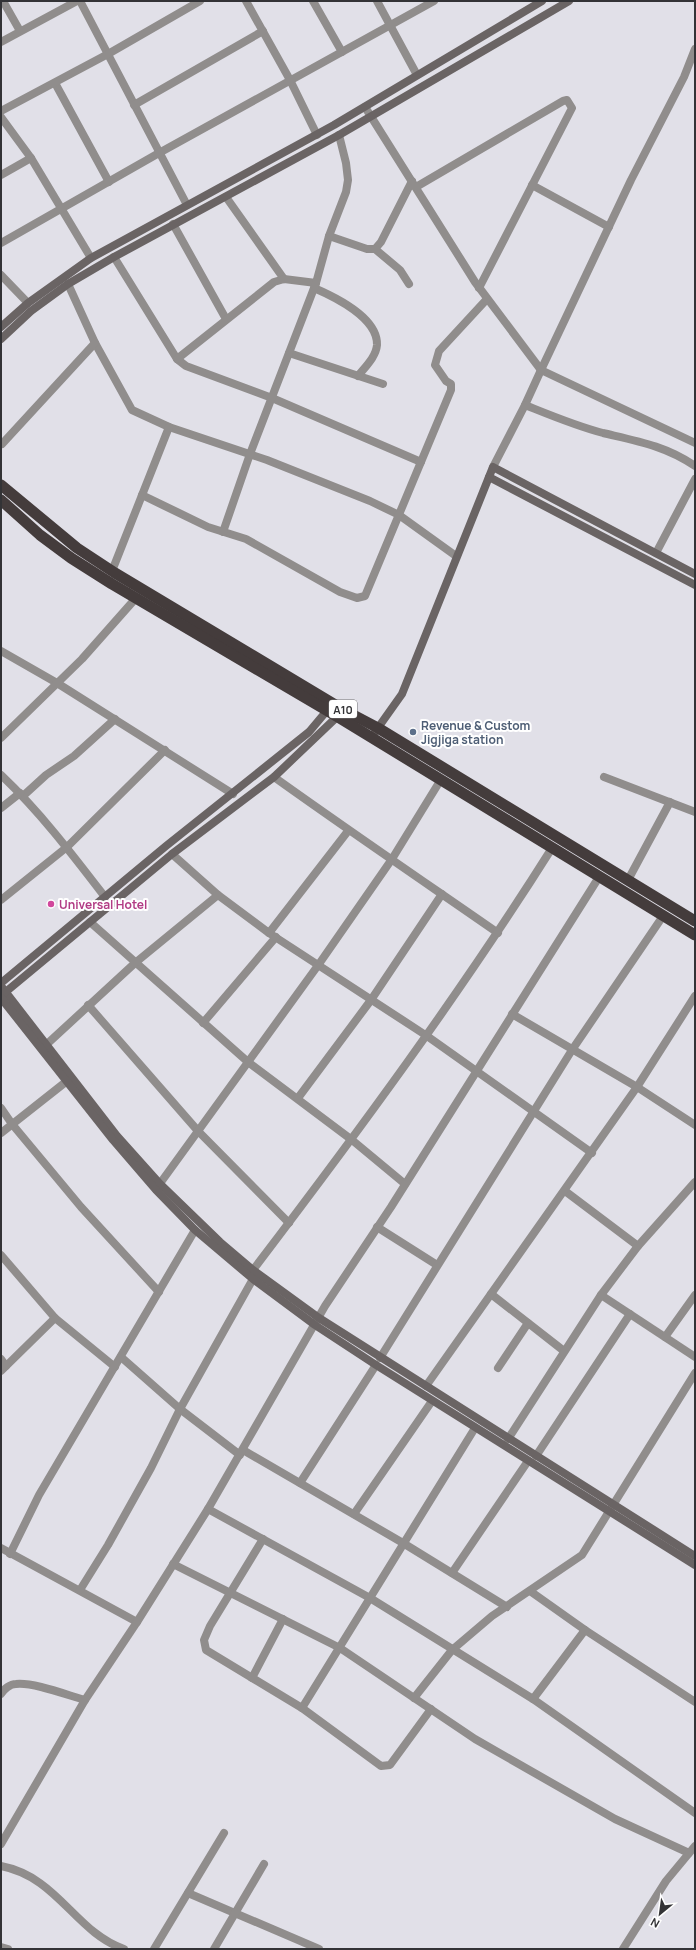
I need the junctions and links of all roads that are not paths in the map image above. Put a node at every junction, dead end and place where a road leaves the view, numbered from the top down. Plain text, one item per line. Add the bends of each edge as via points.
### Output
1 (2, 1) edge
2 (78, 1) edge
3 (200, 1) edge
4 (246, 1) edge
5 (313, 1) edge
6 (377, 1) edge
7 (434, 1) edge
8 (542, 1) edge
9 (569, 1) edge
10 (390, 25) junction
11 (20, 31) junction
12 (263, 31) junction
13 (1, 42) edge
14 (695, 49) edge
15 (342, 52) junction
16 (108, 54) junction
17 (417, 75) junction
18 (290, 80) junction
19 (54, 83) junction
20 (134, 105) junction
21 (365, 107) junction
22 (1, 111) edge
23 (371, 116) junction
24 (1, 117) edge
25 (317, 134) junction
26 (339, 134) junction
27 (159, 153) junction
28 (31, 158) junction
29 (1, 175) edge
30 (109, 182) junction
31 (414, 184) junction
32 (532, 185) junction
33 (226, 197) junction
34 (187, 204) junction
35 (62, 208) junction
36 (173, 224) junction
37 (608, 227) junction
38 (329, 236) junction
39 (1, 243) edge
40 (375, 249) junction
41 (114, 256) junction
42 (91, 258) junction
43 (1, 275) edge
44 (284, 279) junction
45 (68, 284) junction
46 (409, 284) dead end
47 (315, 285) junction
48 (479, 288) junction
49 (487, 299) junction
50 (28, 303) junction
51 (226, 319) junction
52 (1, 327) edge
53 (1, 339) edge
54 (96, 343) junction
55 (289, 353) junction
56 (177, 359) junction
57 (540, 370) junction
58 (358, 376) junction
59 (383, 384) dead end
60 (272, 398) junction
61 (525, 405) junction
62 (169, 427) junction
63 (695, 443) edge
64 (2, 444) dead end
65 (250, 454) junction
66 (421, 462) junction
67 (695, 466) edge
68 (493, 467) junction
69 (489, 477) junction
70 (695, 479) edge
71 (1, 485) edge
72 (142, 495) junction
73 (1, 500) edge
74 (399, 515) junction
75 (223, 532) junction
76 (656, 553) junction
77 (456, 556) junction
78 (112, 571) junction
79 (695, 574) edge
80 (695, 585) edge
81 (136, 598) junction
82 (1, 651) edge
83 (58, 683) junction
84 (335, 710) junction
85 (115, 719) junction
86 (378, 728) junction
87 (370, 737) junction
88 (1, 738) edge
89 (165, 750) junction
90 (1, 775) edge
91 (274, 777) junction
92 (604, 777) dead end
93 (440, 781) junction
94 (234, 794) junction
95 (21, 795) junction
96 (670, 802) junction
97 (1, 808) edge
98 (695, 812) edge
99 (348, 831) junction
100 (67, 847) junction
101 (552, 848) junction
102 (172, 854) junction
103 (392, 859) junction
104 (599, 877) junction
105 (628, 880) junction
106 (442, 894) junction
107 (218, 896) junction
108 (105, 897) junction
109 (1, 900) edge
110 (663, 916) junction
111 (695, 921) edge
112 (90, 922) junction
113 (498, 933) junction
114 (273, 935) junction
115 (695, 935) edge
116 (135, 963) junction
117 (319, 964) junction
118 (1, 983) edge
119 (2, 993) edge
120 (695, 996) edge
121 (371, 1000) junction
122 (88, 1005) junction
123 (512, 1014) junction
124 (203, 1022) junction
125 (426, 1036) junction
126 (46, 1044) junction
127 (572, 1050) junction
128 (248, 1062) junction
129 (476, 1072) junction
130 (67, 1082) junction
131 (637, 1087) junction
132 (298, 1098) junction
133 (1, 1108) edge
134 (533, 1112) junction
135 (12, 1124) junction
136 (695, 1124) edge
137 (198, 1131) junction
138 (1, 1133) edge
139 (352, 1140) junction
140 (592, 1152) junction
141 (695, 1182) edge
142 (405, 1184) junction
143 (158, 1187) junction
144 (565, 1191) junction
145 (289, 1223) junction
146 (377, 1227) junction
147 (195, 1230) junction
148 (638, 1246) junction
149 (1, 1255) edge
150 (437, 1265) junction
151 (253, 1270) junction
152 (253, 1279) junction
153 (159, 1292) junction
154 (491, 1294) junction
155 (601, 1295) junction
156 (695, 1295) edge
157 (630, 1314) junction
158 (55, 1318) junction
159 (317, 1322) junction
160 (528, 1323) junction
161 (665, 1337) junction
162 (564, 1350) junction
163 (121, 1357) junction
164 (695, 1357) edge
165 (380, 1358) junction
166 (3, 1365) edge
167 (376, 1365) junction
168 (115, 1367) junction
169 (498, 1368) dead end
170 (695, 1373) edge
171 (426, 1386) junction
172 (432, 1401) junction
173 (180, 1409) junction
174 (475, 1428) junction
175 (508, 1439) junction
176 (242, 1453) junction
177 (536, 1456) junction
178 (528, 1461) junction
179 (300, 1483) junction
180 (612, 1508) junction
181 (208, 1509) junction
182 (354, 1514) junction
183 (263, 1539) junction
184 (403, 1542) junction
185 (1, 1548) edge
186 (10, 1554) junction
187 (695, 1556) edge
188 (173, 1564) junction
189 (695, 1565) edge
190 (452, 1573) junction
191 (80, 1590) junction
192 (530, 1591) junction
193 (231, 1593) junction
194 (370, 1598) junction
195 (507, 1607) junction
196 (283, 1619) junction
197 (138, 1622) junction
198 (585, 1630) junction
199 (340, 1648) junction
200 (452, 1650) junction
201 (252, 1678) junction
202 (1, 1694) edge
203 (414, 1698) junction
204 (533, 1699) junction
205 (85, 1700) junction
206 (695, 1702) edge
207 (302, 1708) junction
208 (431, 1709) junction
209 (695, 1813) edge
210 (224, 1833) dead end
211 (1, 1844) edge
212 (695, 1846) edge
213 (690, 1853) junction
214 (264, 1864) dead end
215 (1, 1866) edge
216 (188, 1893) junction
217 (236, 1912) junction
218 (1, 1947) edge
219 (8, 1949) edge
220 (124, 1949) edge
221 (154, 1949) edge
222 (214, 1949) edge
223 (319, 1949) edge
224 (623, 1949) edge

1 - 11 street
2 - 11 street
2 - 16 street
3 - 16 street
4 - 12 street
5 - 15 street
6 - 10 street
7 - 10 street
8 - 17 main road
9 - 23 main road
10 - 15 street
10 - 17 street
11 - 13 street
12 - 18 street
12 - 20 street
14 - 37 street via 684,77
15 - 18 street
16 - 19 street
16 - 20 street
17 - 21 main road
18 - 25 street
18 - 27 street
19 - 22 street
19 - 30 street
20 - 27 street
21 - 23 street
21 - 25 main road
23 - 26 main road
23 - 31 street
24 - 28 street
25 - 34 main road
26 - 33 main road
26 - 38 street via 348,180
27 - 30 street
27 - 34 street
28 - 29 street
28 - 35 street
30 - 35 street
31 - 32 street via 567,100 572,108
31 - 40 street
31 - 48 street
32 - 37 street
32 - 48 street
33 - 36 main road
33 - 44 street
34 - 42 main road
35 - 39 street
35 - 42 street
36 - 41 main road
36 - 51 street
37 - 57 street
38 - 40 street via 367,249
38 - 47 street
40 - 46 street via 400,270
41 - 45 main road
41 - 56 street
42 - 50 main road
43 - 50 street
44 - 47 street
44 - 51 street via 274,282
45 - 53 main road via 31,311
45 - 54 street
47 - 55 street
47 - 58 street via 361,314 376,335 377,346 372,359
48 - 49 street
49 - 57 street
49 - 66 street via 439,351 435,365 451,384 451,390
50 - 52 main road
51 - 56 street
54 - 62 street via 132,410
54 - 64 street
55 - 58 street
55 - 60 street
56 - 60 street via 186,366
57 - 61 street
57 - 63 street
58 - 59 street
60 - 65 street
60 - 66 street
61 - 67 street via 603,433 636,440 678,454
61 - 68 street
62 - 65 street
62 - 72 street
65 - 74 street
65 - 75 street
66 - 74 street
68 - 69 main road
68 - 76 main road
69 - 77 main road
69 - 80 main road
70 - 76 street
71 - 78 highway, A10 via 55,532
72 - 75 street via 183,516
72 - 78 street
73 - 81 highway, A10 via 40,535 71,558
74 - 75 street via 365,596 357,598 340,592 246,539
74 - 77 street
76 - 79 main road
77 - 86 main road via 402,694
78 - 84 highway, A10
81 - 83 street
81 - 84 highway, A10
82 - 83 street
83 - 85 street
83 - 88 street
84 - 86 highway, A10
84 - 87 highway, A10
84 - 91 main road
84 - 94 main road
85 - 89 street
85 - 95 street via 74,756
86 - 87 main road
86 - 105 highway, A10
87 - 93 highway, A10
89 - 94 street
89 - 100 street
90 - 95 street
91 - 99 street
91 - 102 main road
92 - 96 street
93 - 101 highway, A10
93 - 103 street
94 - 108 main road
95 - 97 street
95 - 100 street
96 - 98 street
96 - 105 street
99 - 103 street
99 - 114 street
100 - 108 street
100 - 109 street
101 - 104 highway, A10
101 - 113 street
102 - 107 street
102 - 112 main road
103 - 106 street
103 - 117 street
104 - 110 highway, A10
104 - 123 street
105 - 111 highway, A10
106 - 113 street
106 - 121 street
107 - 114 street
107 - 116 street
108 - 118 main road
110 - 115 highway, A10
110 - 127 street
112 - 116 street
112 - 119 main road
113 - 125 street
114 - 117 street
114 - 124 street
116 - 122 street
116 - 124 street
117 - 121 street
117 - 128 street
119 - 126 main road
119 - 130 main road
120 - 131 street
121 - 125 street
121 - 132 street
122 - 126 street
122 - 137 street
123 - 127 street
123 - 129 street
124 - 128 street
125 - 129 street
125 - 139 street
126 - 143 main road
127 - 131 street
127 - 134 street
128 - 132 street
128 - 137 street
129 - 134 street
129 - 142 street
130 - 135 street
130 - 143 main road via 113,1140
131 - 136 street
131 - 140 street
132 - 139 street
133 - 135 street
134 - 140 street
134 - 150 street
135 - 138 street
135 - 153 street via 81,1207
137 - 143 street
137 - 145 street
139 - 142 street
139 - 145 street
140 - 144 street
141 - 148 street
142 - 146 street
143 - 147 main road
143 - 151 main road
144 - 148 street
144 - 154 street
145 - 151 street
146 - 150 street
146 - 159 street
147 - 152 main road
147 - 153 street
148 - 155 street
149 - 158 street
150 - 165 street
151 - 159 main road
152 - 159 main road
152 - 173 street
153 - 163 street
154 - 160 street
154 - 171 street
155 - 157 street
155 - 162 street
156 - 161 street
157 - 161 street
157 - 177 street
158 - 166 street
158 - 168 street
159 - 165 main road
159 - 167 main road
159 - 176 street
160 - 162 street
160 - 169 street
161 - 164 street
162 - 175 street
163 - 168 street
163 - 173 street
165 - 171 main road
167 - 172 main road
167 - 179 street
168 - 186 street via 39,1495
170 - 180 street
171 - 175 main road
172 - 174 main road
172 - 182 street
173 - 176 street
173 - 191 street via 151,1468
174 - 178 main road
174 - 184 street
175 - 177 main road
176 - 179 street
176 - 181 street
177 - 180 main road
178 - 180 main road
178 - 190 street
179 - 182 street
180 - 187 main road
180 - 189 main road
180 - 192 street via 582,1555
181 - 183 street
181 - 188 street
182 - 184 street
183 - 193 street
183 - 194 street
184 - 190 street
184 - 194 street
185 - 186 street
186 - 191 street
188 - 193 street
188 - 197 street
190 - 195 street
191 - 197 street
192 - 195 street
192 - 198 street
193 - 196 street
193 - 201 street via 204,1640 206,1650
194 - 199 street
194 - 200 street
195 - 200 street via 492,1616
196 - 199 street
196 - 201 street
197 - 205 street
198 - 204 street
198 - 206 street
199 - 203 street
199 - 207 street
200 - 203 street
200 - 204 street
201 - 207 street
202 - 205 street via 4,1689 14,1684 25,1684
203 - 208 street
204 - 209 street
205 - 211 street
207 - 208 street via 381,1766 390,1765
208 - 213 street via 475,1739 615,1819
210 - 216 street
212 - 213 street
213 - 224 street via 666,1880
214 - 217 street
215 - 220 street via 29,1875 56,1894 98,1936
216 - 217 street
216 - 221 street
217 - 222 street
217 - 223 street
218 - 219 street

